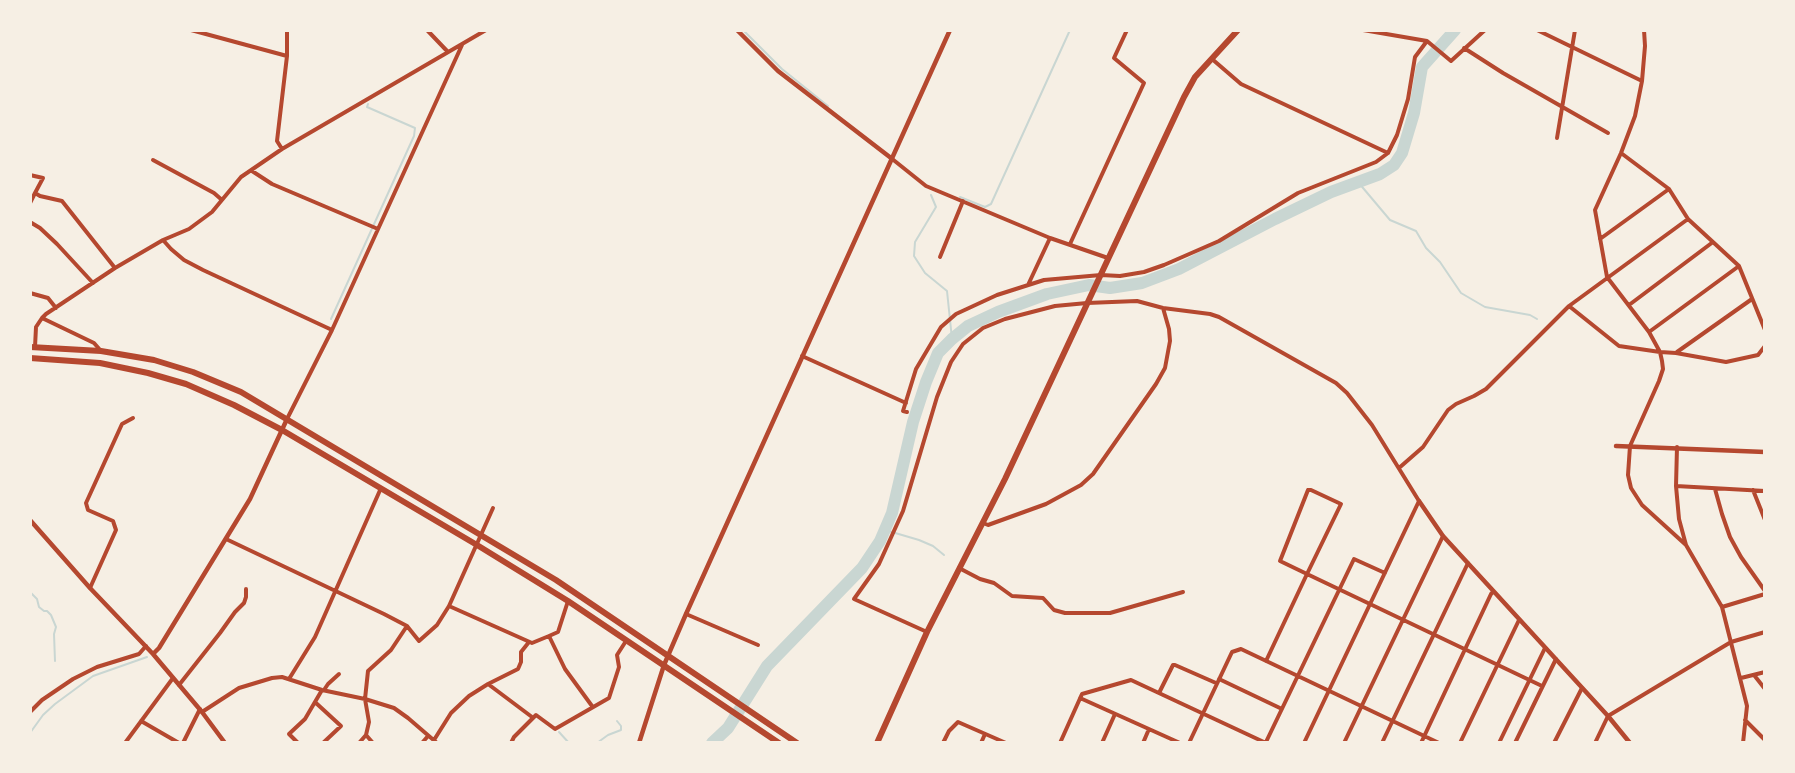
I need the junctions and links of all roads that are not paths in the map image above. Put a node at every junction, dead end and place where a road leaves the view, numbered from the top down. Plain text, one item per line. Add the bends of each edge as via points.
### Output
1 (191, 30) edge
2 (287, 30) edge
3 (427, 30) edge
4 (486, 30) edge
5 (737, 30) edge
6 (950, 30) edge
7 (1126, 30) edge
8 (1238, 30) edge
9 (1363, 30) edge
10 (1485, 30) edge
11 (1537, 30) edge
12 (1575, 30) edge
13 (1644, 30) edge
14 (1383, 32) edge
15 (1427, 41) junction
16 (462, 44) junction
17 (1572, 47) junction
18 (1464, 48) junction
19 (448, 52) junction
20 (287, 56) junction
21 (1212, 58) junction
22 (1642, 81) junction
23 (1562, 107) junction
24 (1608, 133) dead end
25 (1557, 138) dead end
26 (282, 149) junction
27 (1388, 153) junction
28 (1621, 153) junction
29 (891, 158) junction
30 (153, 160) dead end
31 (252, 171) junction
32 (30, 175) edge
33 (1669, 189) junction
34 (35, 193) junction
35 (222, 200) junction
36 (963, 201) junction
37 (30, 203) edge
38 (1688, 219) junction
39 (30, 222) edge
40 (378, 230) junction
41 (1050, 238) junction
42 (1600, 239) junction
43 (163, 240) junction
44 (1713, 242) junction
45 (1070, 244) junction
46 (940, 256) dead end
47 (1108, 258) junction
48 (1739, 266) junction
49 (115, 268) junction
50 (1100, 277) junction
51 (1607, 277) junction
52 (93, 283) junction
53 (1028, 285) junction
54 (30, 293) edge
55 (1752, 299) junction
56 (1088, 301) junction
57 (1629, 305) junction
58 (1569, 306) junction
59 (56, 308) junction
60 (1163, 308) junction
61 (42, 318) junction
62 (332, 330) junction
63 (1765, 330) edge
64 (1648, 332) junction
65 (1765, 346) edge
66 (33, 347) edge
67 (101, 351) junction
68 (1660, 352) junction
69 (1676, 353) junction
70 (802, 356) junction
71 (30, 358) edge
72 (906, 403) junction
73 (907, 412) dead end
74 (133, 418) dead end
75 (287, 419) junction
76 (282, 430) junction
77 (1616, 446) dead end
78 (1629, 446) junction
79 (1677, 447) junction
80 (1765, 452) edge
81 (1400, 468) junction
82 (1676, 486) junction
83 (381, 488) junction
84 (1715, 489) junction
85 (1754, 490) junction
86 (1765, 490) edge
87 (1419, 501) junction
88 (493, 508) dead end
89 (30, 520) edge
90 (1765, 520) edge
91 (983, 523) junction
92 (481, 535) junction
93 (1443, 536) junction
94 (226, 538) junction
95 (477, 545) junction
96 (1686, 545) junction
97 (1468, 563) junction
98 (958, 568) junction
99 (1385, 573) junction
100 (1307, 574) junction
101 (90, 588) junction
102 (246, 589) dead end
103 (1339, 590) junction
104 (335, 591) junction
105 (1183, 592) dead end
106 (1493, 592) junction
107 (1765, 593) edge
108 (568, 602) junction
109 (1371, 605) junction
110 (449, 606) junction
111 (1722, 607) junction
112 (686, 614) junction
113 (1402, 620) junction
114 (1519, 620) junction
115 (407, 626) junction
116 (927, 632) junction
117 (1765, 632) edge
118 (1434, 635) junction
119 (549, 636) junction
120 (626, 640) junction
121 (529, 642) junction
122 (1731, 642) junction
123 (758, 645) dead end
124 (146, 646) junction
125 (1545, 648) junction
126 (1465, 650) junction
127 (153, 654) junction
128 (668, 655) junction
129 (1556, 659) junction
130 (1266, 661) junction
131 (664, 665) junction
132 (1497, 665) junction
133 (1765, 672) edge
134 (339, 674) dead end
135 (1754, 675) junction
136 (1298, 676) junction
137 (174, 678) junction
138 (1741, 678) junction
139 (290, 679) junction
140 (1529, 680) junction
141 (1218, 681) junction
142 (488, 684) junction
143 (179, 685) junction
144 (1542, 686) junction
145 (1582, 688) junction
146 (1765, 688) edge
147 (323, 690) junction
148 (1329, 691) junction
149 (1159, 693) junction
150 (1080, 698) junction
151 (365, 699) junction
152 (316, 703) junction
153 (592, 706) junction
154 (1361, 706) junction
155 (1282, 709) junction
156 (201, 710) junction
157 (30, 712) edge
158 (1203, 713) junction
159 (1115, 714) junction
160 (1608, 716) junction
161 (532, 717) junction
162 (1745, 720) junction
163 (141, 721) junction
164 (1392, 722) junction
165 (1149, 729) junction
166 (985, 734) junction
167 (366, 735) junction
168 (428, 736) junction
169 (1424, 736) junction
170 (1765, 740) edge
171 (435, 741) edge
172 (125, 743) edge
173 (181, 743) edge
174 (225, 743) edge
175 (298, 743) edge
176 (323, 743) edge
177 (359, 743) edge
178 (373, 743) edge
179 (422, 743) edge
180 (511, 743) edge
181 (639, 743) edge
182 (779, 743) edge
183 (797, 743) edge
184 (877, 743) edge
185 (943, 743) edge
186 (981, 743) edge
187 (1006, 743) edge
188 (1060, 743) edge
189 (1102, 743) edge
190 (1143, 743) edge
191 (1180, 743) edge
192 (1188, 743) edge
193 (1266, 743) edge
194 (1304, 743) edge
195 (1344, 743) edge
196 (1382, 743) edge
197 (1421, 743) edge
198 (1439, 743) edge
199 (1460, 743) edge
200 (1499, 743) edge
201 (1515, 743) edge
202 (1554, 743) edge
203 (1595, 743) edge
204 (1630, 743) edge
205 (1743, 743) edge

1 - 20 street
2 - 20 street
3 - 19 street
4 - 16 street
5 - 29 street via 778,71
6 - 29 street
7 - 45 street via 1114,58 1144,83
8 - 21 main road
9 - 14 street
10 - 18 street
11 - 17 street
12 - 17 street
13 - 22 street
14 - 15 street
15 - 18 street via 1451,61
15 - 27 street via 1415,57 1403,115
16 - 19 street
16 - 40 street
17 - 22 street
17 - 23 street
18 - 23 street
19 - 26 street
20 - 26 street via 277,141
21 - 27 street via 1242,84
21 - 47 main road via 1195,76 1184,97
22 - 28 street via 1635,116
23 - 24 street
23 - 25 street
26 - 31 street
27 - 50 street via 1376,162 1298,193 1219,241 1164,265 1136,274
28 - 33 street
28 - 42 street via 1595,210
29 - 36 street via 926,186
29 - 70 street
30 - 35 street
31 - 35 street via 241,177
31 - 40 street via 272,184
32 - 34 street via 43,178
33 - 38 street
33 - 42 street
34 - 37 street
34 - 49 street via 62,201
35 - 43 street via 189,229
36 - 41 street
36 - 46 street
38 - 44 street
38 - 51 street
39 - 52 street
40 - 62 street
41 - 45 street
41 - 53 street
42 - 51 street
43 - 49 street
43 - 62 street via 184,260
44 - 48 street
44 - 57 street
45 - 47 street
47 - 50 main road
48 - 55 street
48 - 64 street
49 - 52 street
50 - 53 street via 1056,278
50 - 56 main road
51 - 57 street
51 - 58 street
52 - 59 street
53 - 72 street via 970,306 941,327 916,369
54 - 59 street via 48,298
55 - 63 street
55 - 69 street
56 - 60 street via 1137,301
56 - 91 main road
56 - 116 street via 995,322 969,338 951,362 903,511 879,564 854,599
57 - 64 street
58 - 68 street via 1619,346
58 - 81 street via 1486,389 1448,410 1423,447
59 - 61 street
60 - 81 street via 1219,317 1336,383 1361,409
60 - 91 street via 1170,342 1164,369 1093,474 1046,504 988,525
61 - 66 street via 36,327
61 - 67 street via 94,343
62 - 75 street
64 - 68 street
65 - 69 street via 1758,355 1726,362
66 - 67 main road
67 - 75 main road via 154,360 193,372 241,392
68 - 69 street
68 - 78 street via 1663,369
70 - 72 street
70 - 112 street
71 - 76 main road via 100,363 186,384
72 - 73 street via 903,411
74 - 101 street via 122,424 86,502 88,510 113,521 116,530
75 - 76 street
75 - 92 main road
76 - 83 main road
76 - 94 street via 250,499
77 - 78 street
78 - 79 street
78 - 96 street via 1628,475 1636,498
79 - 80 street
79 - 82 street
81 - 87 street
82 - 84 street
82 - 96 street
83 - 95 main road
83 - 104 street
84 - 85 street
84 - 107 street via 1730,537
85 - 86 street
85 - 90 street
87 - 93 street
87 - 99 street
88 - 92 street
89 - 101 street
91 - 98 main road
92 - 95 street
92 - 128 main road
93 - 97 street
93 - 113 street
94 - 104 street
94 - 127 street
95 - 108 main road
95 - 110 street
96 - 111 street
97 - 106 street
97 - 118 street
98 - 105 street via 994,583 1012,596 1043,598 1054,610 1065,613 1110,613
98 - 116 main road
99 - 103 street via 1354,559
99 - 109 street
100 - 100 street via 1280,561 1311,490 1341,504
100 - 103 street
100 - 130 street
101 - 124 street
102 - 143 street via 244,603
103 - 109 street
103 - 136 street
104 - 115 street
104 - 139 street via 315,637
106 - 114 street
106 - 126 street
107 - 111 street
108 - 119 street via 558,632
108 - 120 main road
109 - 113 street
109 - 148 street
110 - 115 street via 437,625 419,641
110 - 121 street
111 - 122 street
112 - 123 street
112 - 128 street
113 - 118 street
113 - 154 street
114 - 125 street
114 - 132 street
115 - 151 street via 391,650 368,671
116 - 184 main road
117 - 122 street
118 - 126 street
118 - 164 street
119 - 121 street
119 - 153 street via 565,669
120 - 131 main road
120 - 153 street via 617,655 619,667 609,698
121 - 142 street via 520,652 518,669
122 - 138 street
122 - 160 street
124 - 127 street
124 - 157 street via 138,654 97,667 73,680
125 - 129 street
125 - 140 street
126 - 132 street
126 - 169 street
127 - 137 street
128 - 131 street
128 - 183 main road
129 - 144 street
129 - 145 street
130 - 136 street
130 - 141 street via 1237,649
131 - 181 street
131 - 182 main road
132 - 140 street
132 - 199 street
133 - 135 street
134 - 147 street
135 - 138 street
135 - 146 street
136 - 148 street
136 - 155 street
137 - 143 street
137 - 163 street
138 - 162 street via 1747,706
139 - 147 street
139 - 156 street via 272,678 239,688
140 - 144 street
140 - 200 street
141 - 149 street via 1175,664
141 - 155 street
141 - 158 street
142 - 161 street
142 - 171 street via 451,713
143 - 156 street
144 - 201 street
145 - 160 street
145 - 202 street
147 - 151 street
147 - 152 street
148 - 154 street
148 - 194 street
149 - 150 street via 1131,680 1084,693
149 - 158 street
150 - 159 street
150 - 188 street
151 - 167 street via 369,722
151 - 168 street via 394,708
152 - 175 street via 289,734
152 - 176 street via 341,726
153 - 161 street via 555,729 536,715
154 - 164 street
154 - 195 street
155 - 193 street
156 - 173 street
156 - 174 street
158 - 192 street
158 - 193 street
159 - 165 street
159 - 189 street
160 - 203 street
160 - 204 street
161 - 180 street
162 - 170 street
162 - 205 street
163 - 172 street
163 - 173 street
164 - 169 street
164 - 196 street
165 - 190 street
165 - 191 street
166 - 185 street via 958,722
166 - 186 street
166 - 187 street
167 - 177 street
167 - 178 street
168 - 171 street
168 - 179 street
169 - 197 street
169 - 198 street

